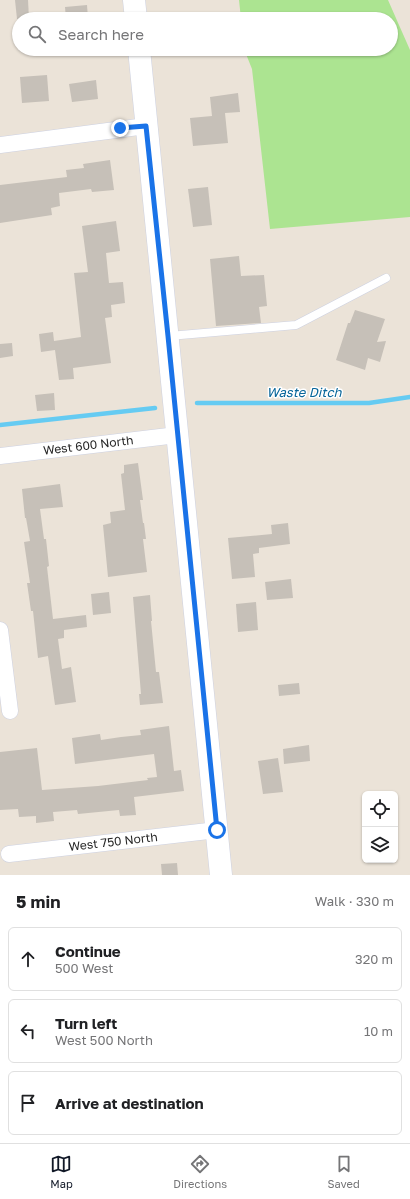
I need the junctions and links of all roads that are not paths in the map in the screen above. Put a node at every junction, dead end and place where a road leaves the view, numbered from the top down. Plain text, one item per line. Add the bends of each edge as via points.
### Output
1 (134, 0) edge
2 (135, 12) edge
3 (139, 56) edge
4 (146, 126) junction
5 (0, 145) edge
6 (386, 278) dead end
7 (168, 336) junction
8 (177, 435) junction
9 (0, 456) edge
10 (0, 630) edge
11 (10, 711) dead end
12 (217, 830) junction
13 (9, 854) dead end
14 (221, 875) edge

1 - 2 main road
3 - 4 main road
4 - 5 street
4 - 7 main road
6 - 7 lane via 296,324
7 - 8 main road
8 - 9 street, West 600 North
8 - 12 main road
10 - 11 street
12 - 13 street, West 750 North
12 - 14 main road

